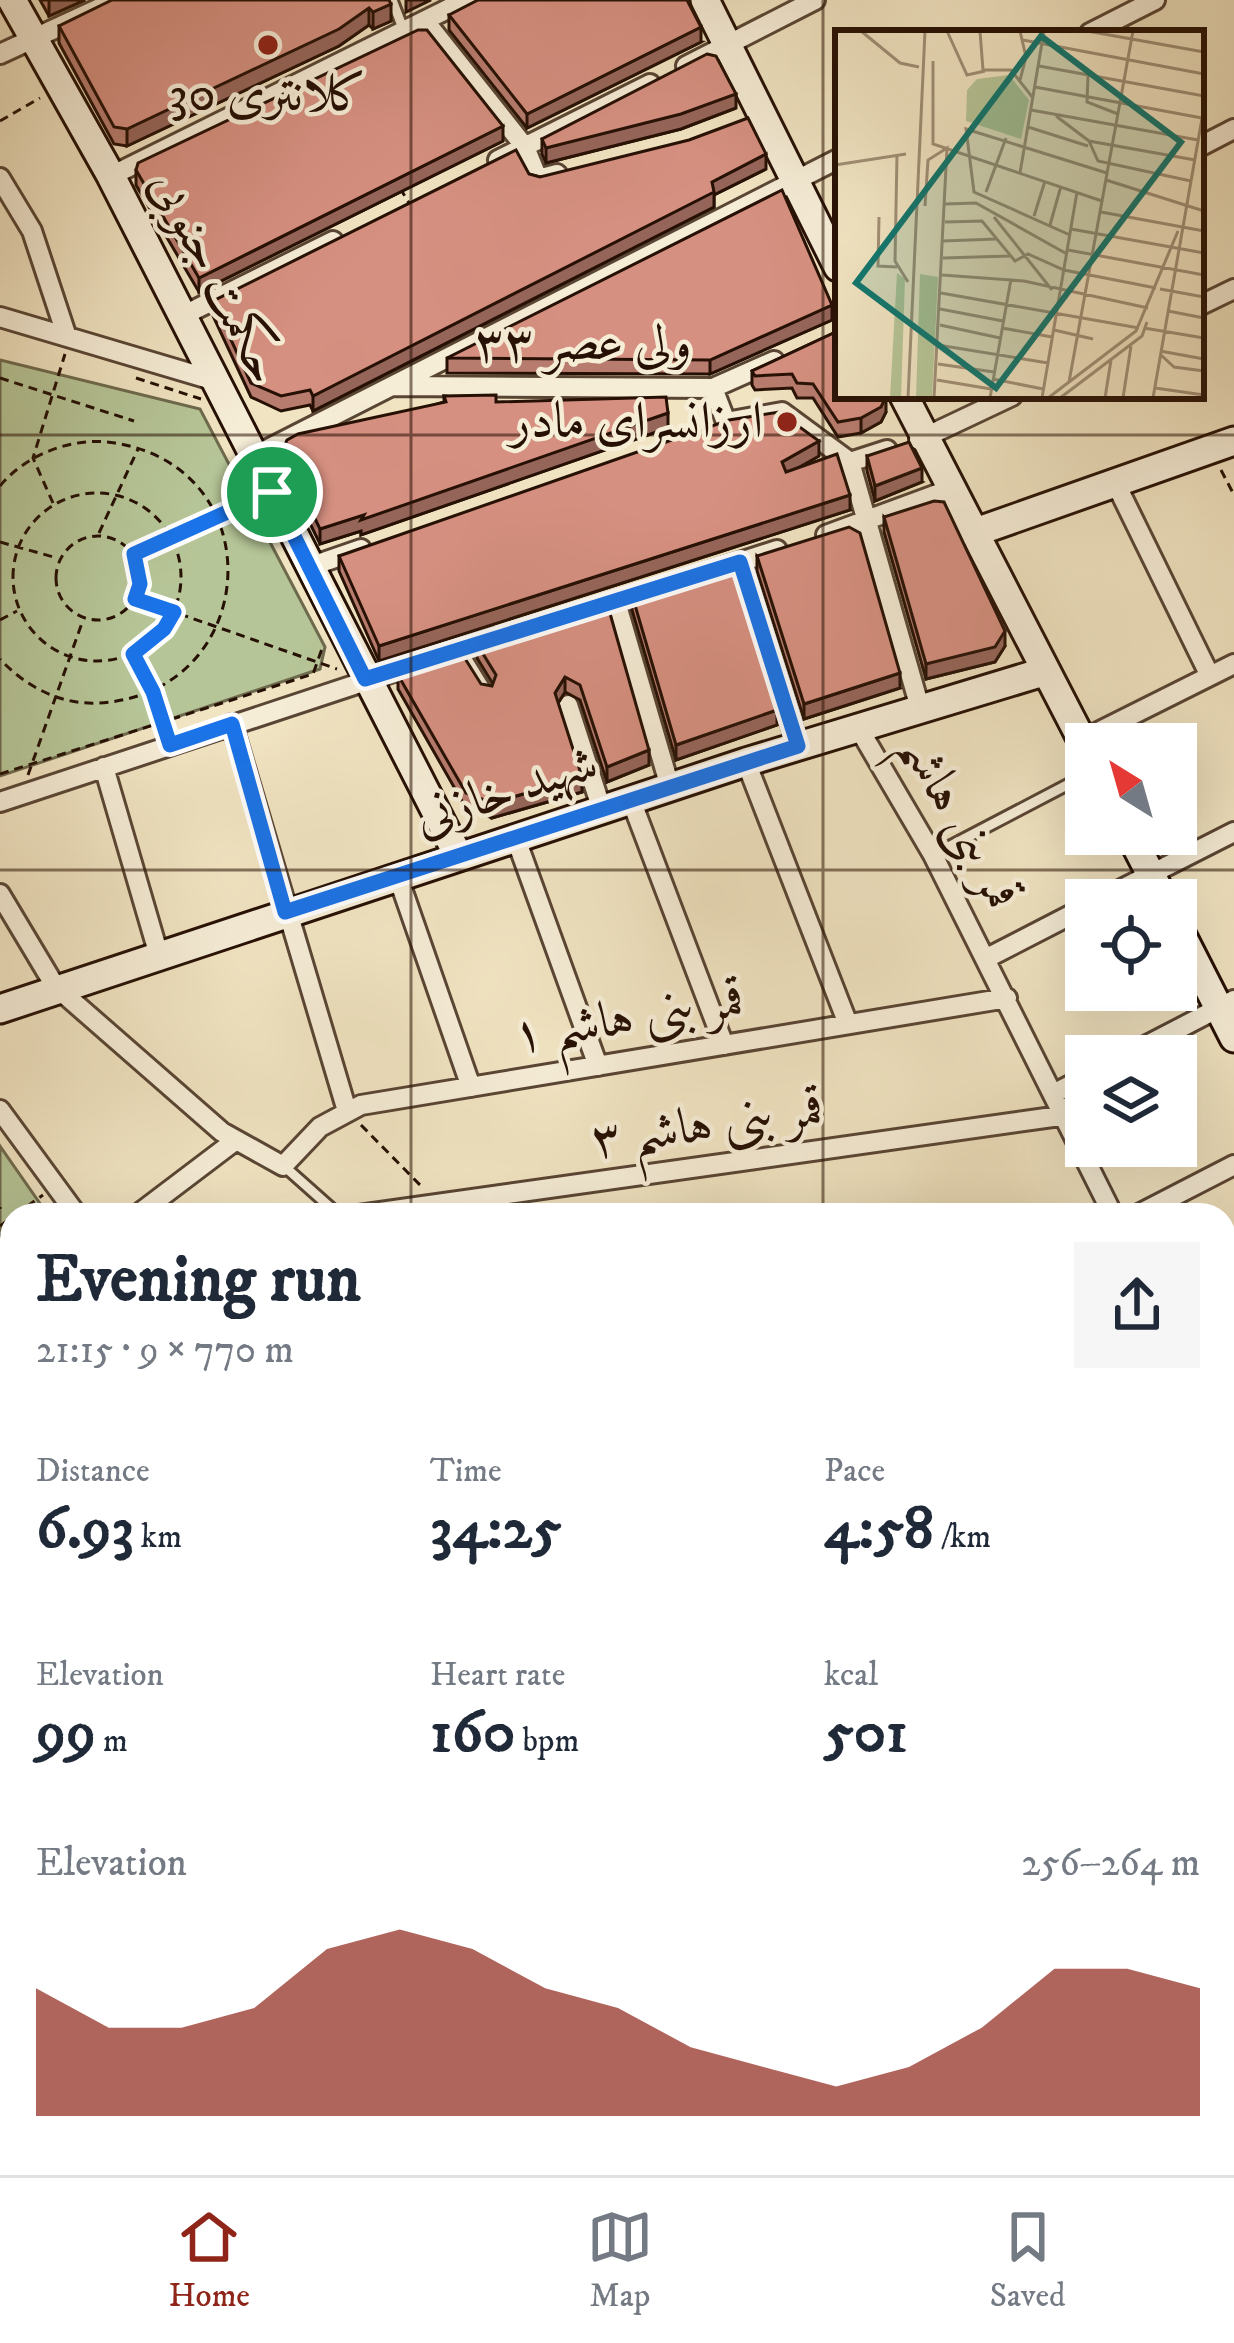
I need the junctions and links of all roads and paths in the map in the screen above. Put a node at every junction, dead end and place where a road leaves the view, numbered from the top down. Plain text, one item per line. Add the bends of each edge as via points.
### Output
1 (12, 0) edge
2 (117, 0) edge
3 (392, 0) edge
4 (466, 0) edge
5 (705, 0) edge
6 (815, 0) edge
7 (1155, 0) edge
8 (425, 21) junction
9 (1096, 30) edge
10 (404, 31) junction
11 (34, 38) junction
12 (727, 45) junction
13 (0, 54) edge
14 (62, 84) junction
15 (0, 121) edge
16 (1234, 129) edge
17 (1204, 144) edge
18 (525, 147) junction
19 (835, 161) edge
20 (580, 169) edge
21 (477, 170) edge
22 (392, 175) edge
23 (111, 176) junction
24 (0, 178) edge
25 (795, 181) junction
26 (409, 203) edge
27 (360, 228) edge
28 (835, 260) edge
29 (1234, 290) edge
30 (1204, 304) edge
31 (0, 316) edge
32 (182, 316) junction
33 (66, 334) junction
34 (796, 350) edge
35 (0, 378) edge
36 (216, 381) junction
37 (389, 386) junction
38 (713, 388) junction
39 (51, 393) junction
40 (906, 399) edge
41 (1006, 399) edge
42 (134, 421) dead end
43 (726, 422) junction
44 (704, 429) edge
45 (926, 437) junction
46 (1222, 445) edge
47 (139, 447) junction
48 (254, 456) junction
49 (33, 458) junction
50 (850, 462) junction
51 (1115, 482) junction
52 (0, 486) edge
53 (951, 489) junction
54 (272, 492) junction
55 (117, 494) junction
56 (1234, 495) edge
57 (53, 504) junction
58 (218, 517) junction
59 (871, 520) junction
60 (974, 533) junction
61 (98, 534) junction
62 (172, 537) junction
63 (0, 542) edge
64 (375, 544) edge
65 (18, 547) junction
66 (134, 554) junction
67 (59, 558) junction
68 (740, 562) junction
69 (309, 567) junction
70 (135, 599) junction
71 (616, 602) junction
72 (19, 611) junction
73 (174, 612) junction
74 (571, 615) edge
75 (83, 619) junction
76 (0, 620) edge
77 (218, 627) junction
78 (527, 629) edge
79 (326, 638) dead end
80 (460, 650) junction
81 (133, 654) junction
82 (70, 657) junction
83 (0, 659) edge
84 (319, 663) junction
85 (1234, 664) edge
86 (1043, 672) junction
87 (1210, 676) junction
88 (365, 679) junction
89 (153, 692) junction
90 (488, 693) edge
91 (56, 697) junction
92 (568, 706) dead end
93 (920, 708) junction
94 (1072, 723) edge
95 (1123, 723) edge
96 (164, 724) junction
97 (232, 724) junction
98 (858, 727) junction
99 (798, 746) junction
100 (746, 762) junction
101 (32, 763) junction
102 (104, 767) junction
103 (0, 773) edge
104 (1065, 786) edge
105 (670, 787) junction
106 (20, 795) junction
107 (631, 800) junction
108 (0, 802) edge
109 (602, 810) junction
110 (1234, 832) edge
111 (516, 839) junction
112 (932, 855) junction
113 (1141, 855) edge
114 (459, 857) junction
115 (1151, 874) junction
116 (398, 877) junction
117 (1141, 879) edge
118 (1154, 879) edge
119 (0, 894) edge
120 (285, 912) junction
121 (1065, 918) edge
122 (158, 952) junction
123 (987, 958) junction
124 (1197, 958) edge
125 (55, 986) junction
126 (1006, 998) junction
127 (1226, 1004) edge
128 (0, 1009) edge
129 (848, 1024) junction
130 (1166, 1035) edge
131 (1234, 1038) edge
132 (724, 1045) junction
133 (598, 1066) junction
134 (471, 1087) junction
135 (1065, 1089) edge
136 (1055, 1094) junction
137 (0, 1110) edge
138 (347, 1111) junction
139 (1065, 1113) edge
140 (1065, 1115) edge
141 (236, 1140) junction
142 (283, 1166) junction
143 (1234, 1166) edge
144 (1090, 1167) edge
145 (56, 1186) junction
146 (32, 1203) edge
147 (68, 1203) edge
148 (153, 1203) edge
149 (326, 1203) edge
150 (438, 1203) edge
151 (462, 1203) edge
152 (1107, 1203) edge
153 (1161, 1203) edge

1 - 11 street, حکمت جنوبی
2 - 11 street
3 - 10 lane
4 - 8 street
5 - 12 street
6 - 12 street
7 - 9 street
8 - 10 street
8 - 18 street
10 - 23 street
11 - 13 street
11 - 14 street, حکمت جنوبی
12 - 18 street
12 - 25 street via 753,117
14 - 15 path
14 - 23 street, حکمت جنوبی
16 - 17 street
18 - 20 street via 538,179
18 - 21 street
19 - 25 street
22 - 26 path
23 - 32 street, حکمت جنوبی
24 - 33 street via 32,231
25 - 28 street
25 - 37 street
27 - 32 street
29 - 30 street
31 - 33 street
32 - 36 street, حکمت جنوبی
33 - 36 street
33 - 39 path
34 - 38 street, ولی عصر ۳۳
35 - 39 path
36 - 48 street, حکمت جنوبی
37 - 38 street, ولی عصر ۳۳
37 - 48 street
38 - 43 street
39 - 42 path
39 - 49 path
40 - 45 street
41 - 45 street
43 - 44 street
43 - 50 street via 782,412
45 - 50 street
45 - 53 street
46 - 51 street
46 - 56 path
47 - 49 path via 103,441
47 - 55 path
47 - 58 path via 185,473
48 - 54 street, حکمت جنوبی
49 - 52 path
49 - 57 path
50 - 59 street
51 - 60 street
51 - 87 street
53 - 59 street
53 - 60 street
54 - 58 path
54 - 69 street, حکمت جنوبی
55 - 57 path
55 - 61 path
55 - 62 path via 149,510
57 - 65 path
58 - 62 path
58 - 77 path via 229,591
59 - 68 street
59 - 93 street
60 - 86 street
61 - 66 path
61 - 67 path via 75,541
62 - 66 path
62 - 73 path via 182,587
63 - 65 path
64 - 69 street
65 - 67 path
65 - 72 path
66 - 70 path
67 - 75 path via 54,582 64,605
68 - 71 street
68 - 99 street
69 - 88 street, حکمت جنوبی
70 - 73 path
70 - 75 path via 122,614
71 - 74 street
71 - 105 street
72 - 76 path
72 - 82 path via 49,647
73 - 77 path
73 - 81 path
75 - 82 path
77 - 84 path
77 - 89 path via 191,665
78 - 80 street
79 - 84 path
80 - 88 street
80 - 90 lane
81 - 82 path via 102,662
81 - 89 path
82 - 91 path
83 - 91 path
84 - 88 path
84 - 96 path via 313,674
85 - 87 street
86 - 93 street, شهید خازنی
86 - 94 street
87 - 95 street
88 - 97 street
88 - 114 street, حکمت جنوبی
89 - 91 path via 121,702
89 - 96 path
91 - 101 path
92 - 109 street
93 - 98 street, شهید خازنی
96 - 101 path
97 - 102 street
97 - 120 street
98 - 99 street, شهید خازنی
98 - 112 street, قمر بنی هاشم
99 - 100 street, شهید خازنی
100 - 105 street, شهید خازنی
100 - 129 street
101 - 103 path
101 - 106 path
102 - 106 street
102 - 122 street
104 - 112 lane
105 - 107 street, شهید خازنی
106 - 108 street
107 - 109 street, شهید خازنی
107 - 132 street
109 - 111 street, شهید خازنی
110 - 115 street
111 - 114 street, شهید خازنی
111 - 133 street
112 - 123 street, قمر بنی هاشم
113 - 115 street
114 - 116 street, شهید خازنی
115 - 117 street
115 - 118 street
116 - 120 street, شهید خازنی
116 - 134 street
119 - 125 street
120 - 122 street, شهید خازنی
120 - 138 street
121 - 123 street
122 - 125 street, شهید خازنی
123 - 126 street, قمر بنی هاشم
124 - 127 street
125 - 128 street, شهید خازنی
125 - 141 street
126 - 129 street, قمر بنی هاشم ۱
126 - 136 street, قمر بنی هاشم
127 - 130 street
127 - 131 street
129 - 132 street, قمر بنی هاشم ۱
132 - 133 street, قمر بنی هاشم ۱
133 - 134 street, قمر بنی هاشم ۱
134 - 138 street, قمر بنی هاشم ۱
135 - 136 street
136 - 139 street, قمر بنی هاشم
137 - 145 street
138 - 142 street, قمر بنی هاشم ۱
138 - 150 path
140 - 151 street, قمر بنی هاشم ۳
141 - 142 street
141 - 148 street
142 - 149 lane
143 - 153 street
144 - 152 street, قمر بنی هاشم
145 - 146 path
145 - 147 street

